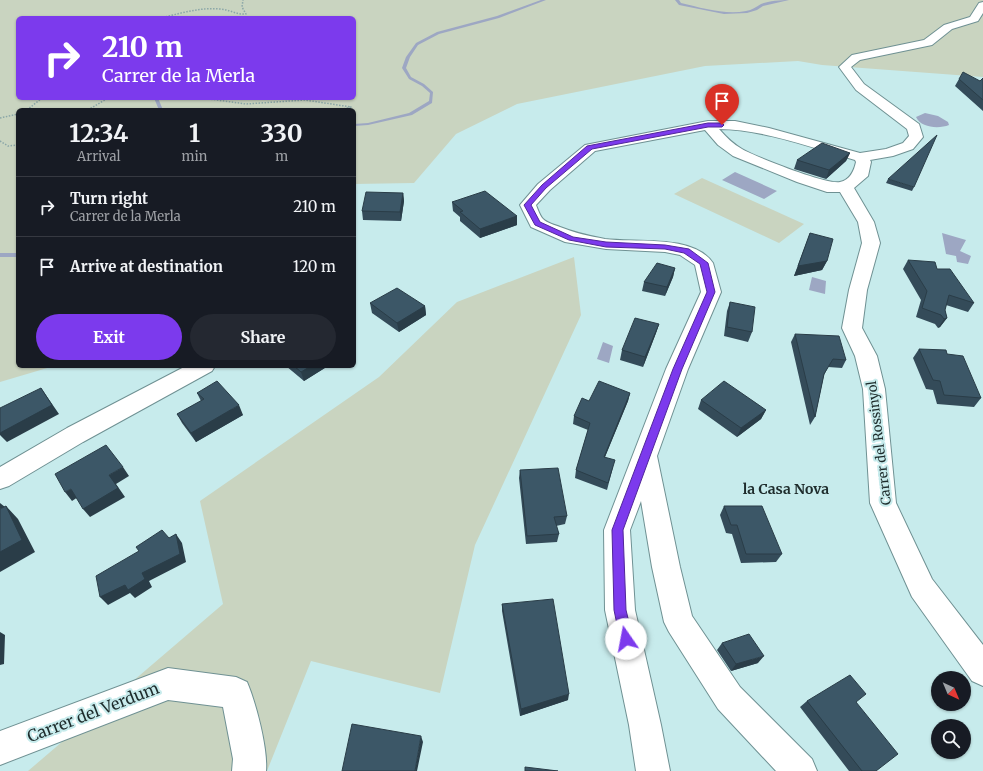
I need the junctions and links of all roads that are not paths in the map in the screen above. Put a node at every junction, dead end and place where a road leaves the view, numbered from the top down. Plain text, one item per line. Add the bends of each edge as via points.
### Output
1 (983, 5) edge
2 (708, 125) junction
3 (862, 160) junction
4 (844, 187) junction
5 (200, 368) edge
6 (645, 456) junction
7 (0, 479) edge
8 (983, 670) edge
9 (0, 748) edge
10 (249, 771) edge
11 (653, 771) edge
12 (800, 771) edge

1 - 3 street via 974,19 948,27 928,43 856,57 844,67 860,87 914,127 916,137 908,146
2 - 3 street via 735,125 769,132
2 - 4 street via 723,142 738,153 808,181 827,187
2 - 6 street via 590,148 544,187 528,205 537,223 571,238 606,244 672,248 686,251 704,263 711,292 677,369
3 - 4 street via 860,176
4 - 8 street, Carrer del Rossinyol via 866,222 871,243 858,290 852,328 866,356 874,389 883,503 922,588
5 - 7 street via 75,435
6 - 11 street via 618,530 620,610
6 - 12 street via 679,622 729,698
9 - 10 street, Carrer del Verdum via 168,684 236,694 250,760

